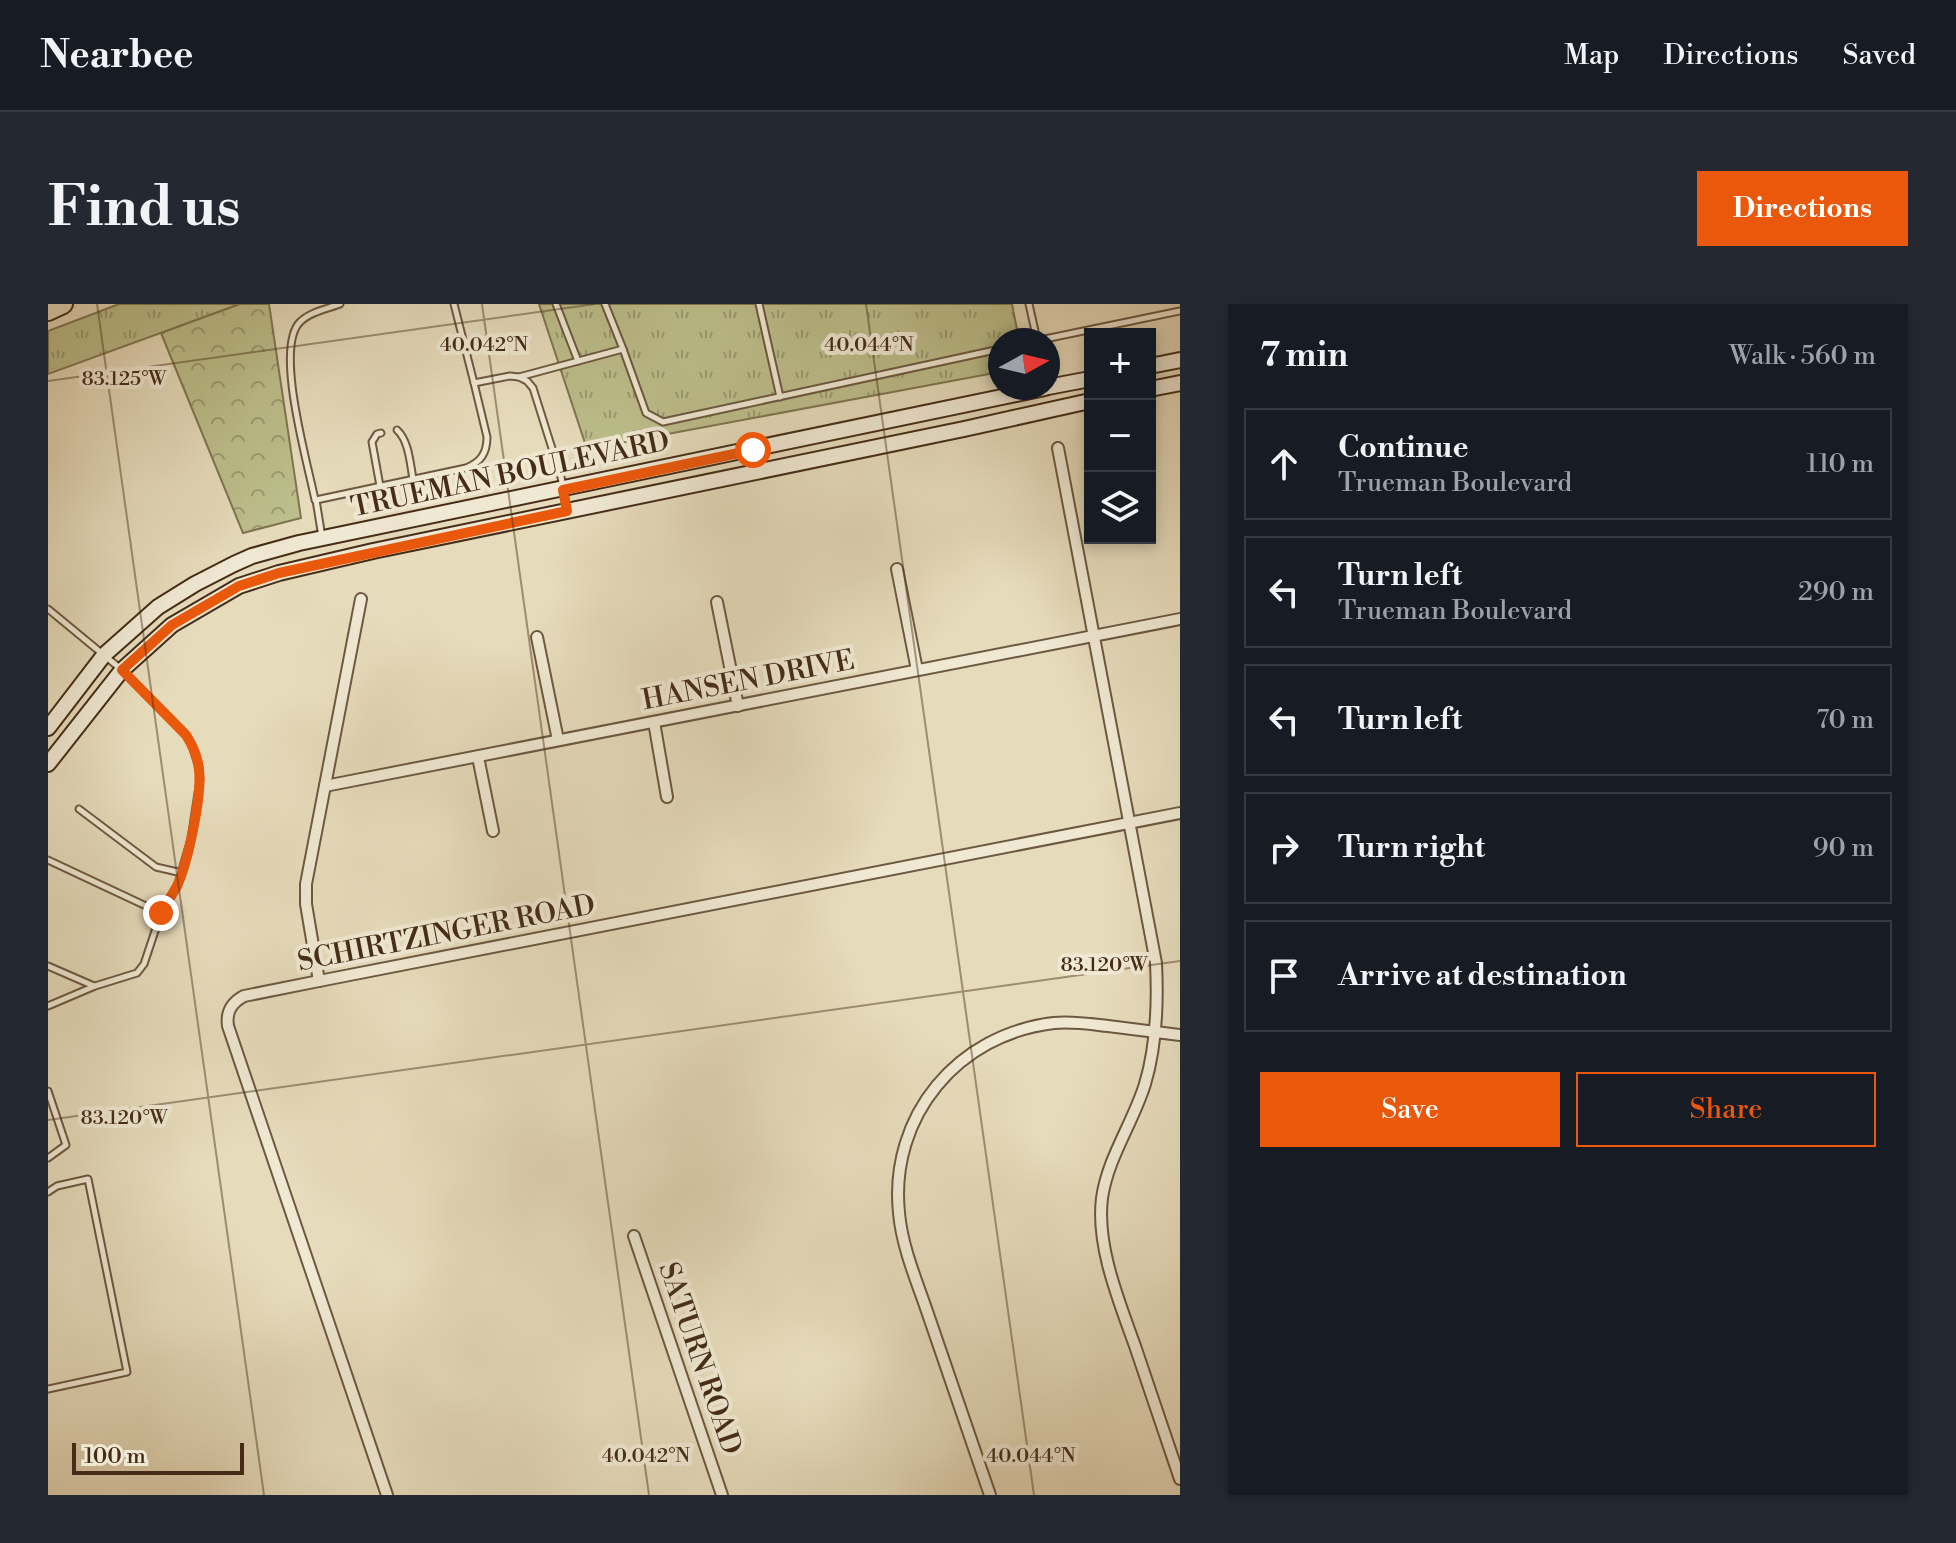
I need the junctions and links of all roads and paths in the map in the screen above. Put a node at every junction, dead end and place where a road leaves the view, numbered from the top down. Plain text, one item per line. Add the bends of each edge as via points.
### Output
1 (60, 304) edge
2 (340, 304) edge
3 (454, 304) edge
4 (556, 304) edge
5 (605, 304) edge
6 (759, 304) edge
7 (1029, 304) edge
8 (48, 309) edge
9 (1180, 311) edge
10 (1035, 328) edge
11 (1060, 336) edge
12 (623, 349) junction
13 (988, 352) edge
14 (1180, 360) edge
15 (578, 361) junction
16 (1156, 365) edge
17 (519, 377) junction
18 (1084, 380) edge
19 (474, 383) junction
20 (1180, 383) edge
21 (1060, 385) edge
22 (1156, 388) edge
23 (780, 397) junction
24 (989, 400) edge
25 (1048, 400) edge
26 (1084, 402) edge
27 (1050, 409) junction
28 (397, 430) dead end
29 (381, 433) dead end
30 (1058, 448) dead end
31 (413, 479) junction
32 (380, 486) junction
33 (563, 490) junction
34 (316, 500) junction
35 (567, 511) junction
36 (322, 539) junction
37 (897, 569) dead end
38 (361, 599) dead end
39 (717, 602) dead end
40 (48, 609) edge
41 (1180, 619) edge
42 (1094, 635) junction
43 (537, 637) dead end
44 (104, 655) junction
45 (122, 670) junction
46 (917, 670) junction
47 (738, 706) junction
48 (654, 722) junction
49 (48, 728) edge
50 (558, 740) junction
51 (478, 757) junction
52 (48, 764) edge
53 (325, 786) junction
54 (667, 797) dead end
55 (79, 809) dead end
56 (1180, 813) edge
57 (1130, 822) junction
58 (493, 831) dead end
59 (48, 860) edge
60 (182, 873) junction
61 (161, 913) junction
62 (48, 966) edge
63 (319, 981) junction
64 (95, 986) junction
65 (48, 1006) edge
66 (1156, 1032) junction
67 (1180, 1035) edge
68 (48, 1091) edge
69 (48, 1158) edge
70 (48, 1192) edge
71 (634, 1236) dead end
72 (48, 1389) edge
73 (1180, 1479) edge
74 (387, 1495) edge
75 (722, 1495) edge
76 (990, 1495) edge

1 - 8 highway
2 - 34 lane via 303,318 291,340 292,388
3 - 19 lane
4 - 15 lane
5 - 12 lane
6 - 23 lane
7 - 10 lane
9 - 11 lane
12 - 15 lane
12 - 23 lane via 646,413 663,422
13 - 23 lane
14 - 16 main road
15 - 17 lane
17 - 19 lane
17 - 33 lane via 537,397
18 - 21 main road, TRUEMAN BOULEVARD
19 - 31 lane via 487,437 481,458 466,468
20 - 22 main road
24 - 33 main road, TRUEMAN BOULEVARD
25 - 27 lane
26 - 27 main road, TRUEMAN BOULEVARD
27 - 35 main road, TRUEMAN BOULEVARD
28 - 31 lane via 405,440
29 - 32 lane via 372,442
30 - 42 street
31 - 32 lane
32 - 34 lane
33 - 35 lane
33 - 36 main road, TRUEMAN BOULEVARD
34 - 36 lane
35 - 45 main road, TRUEMAN BOULEVARD via 320,563 239,586 172,625
36 - 44 main road, TRUEMAN BOULEVARD via 252,556 195,584 158,607
37 - 46 street
38 - 53 street
39 - 47 street
40 - 44 lane
41 - 42 street, HANSEN DRIVE
42 - 46 street, HANSEN DRIVE
42 - 57 street
43 - 50 street
44 - 45 lane
44 - 49 main road, TRUEMAN BOULEVARD
45 - 52 main road, TRUEMAN BOULEVARD
45 - 60 lane via 186,735 196,755 200,780
46 - 47 street, HANSEN DRIVE
47 - 48 street, HANSEN DRIVE
48 - 50 street, HANSEN DRIVE
48 - 54 street
50 - 51 street, HANSEN DRIVE
51 - 53 street, HANSEN DRIVE
51 - 58 street
53 - 63 street via 306,904
55 - 60 lane via 156,867
56 - 57 street, SCHIRTZINGER ROAD
57 - 63 street, SCHIRTZINGER ROAD
57 - 66 street via 1156,963
59 - 61 lane
60 - 61 lane
61 - 64 lane via 137,973
62 - 64 lane
63 - 74 street, SCHIRTZINGER ROAD via 244,996 230,1008 228,1026
64 - 65 lane
66 - 67 street
66 - 73 street via 1145,1085 1111,1162 1101,1212 1114,1286
66 - 76 street via 1056,1023 1007,1034 951,1069 912,1125 904,1147 899,1216 910,1262
68 - 69 lane via 66,1145
70 - 72 lane via 88,1179 127,1372
71 - 75 street, SATURN ROAD

